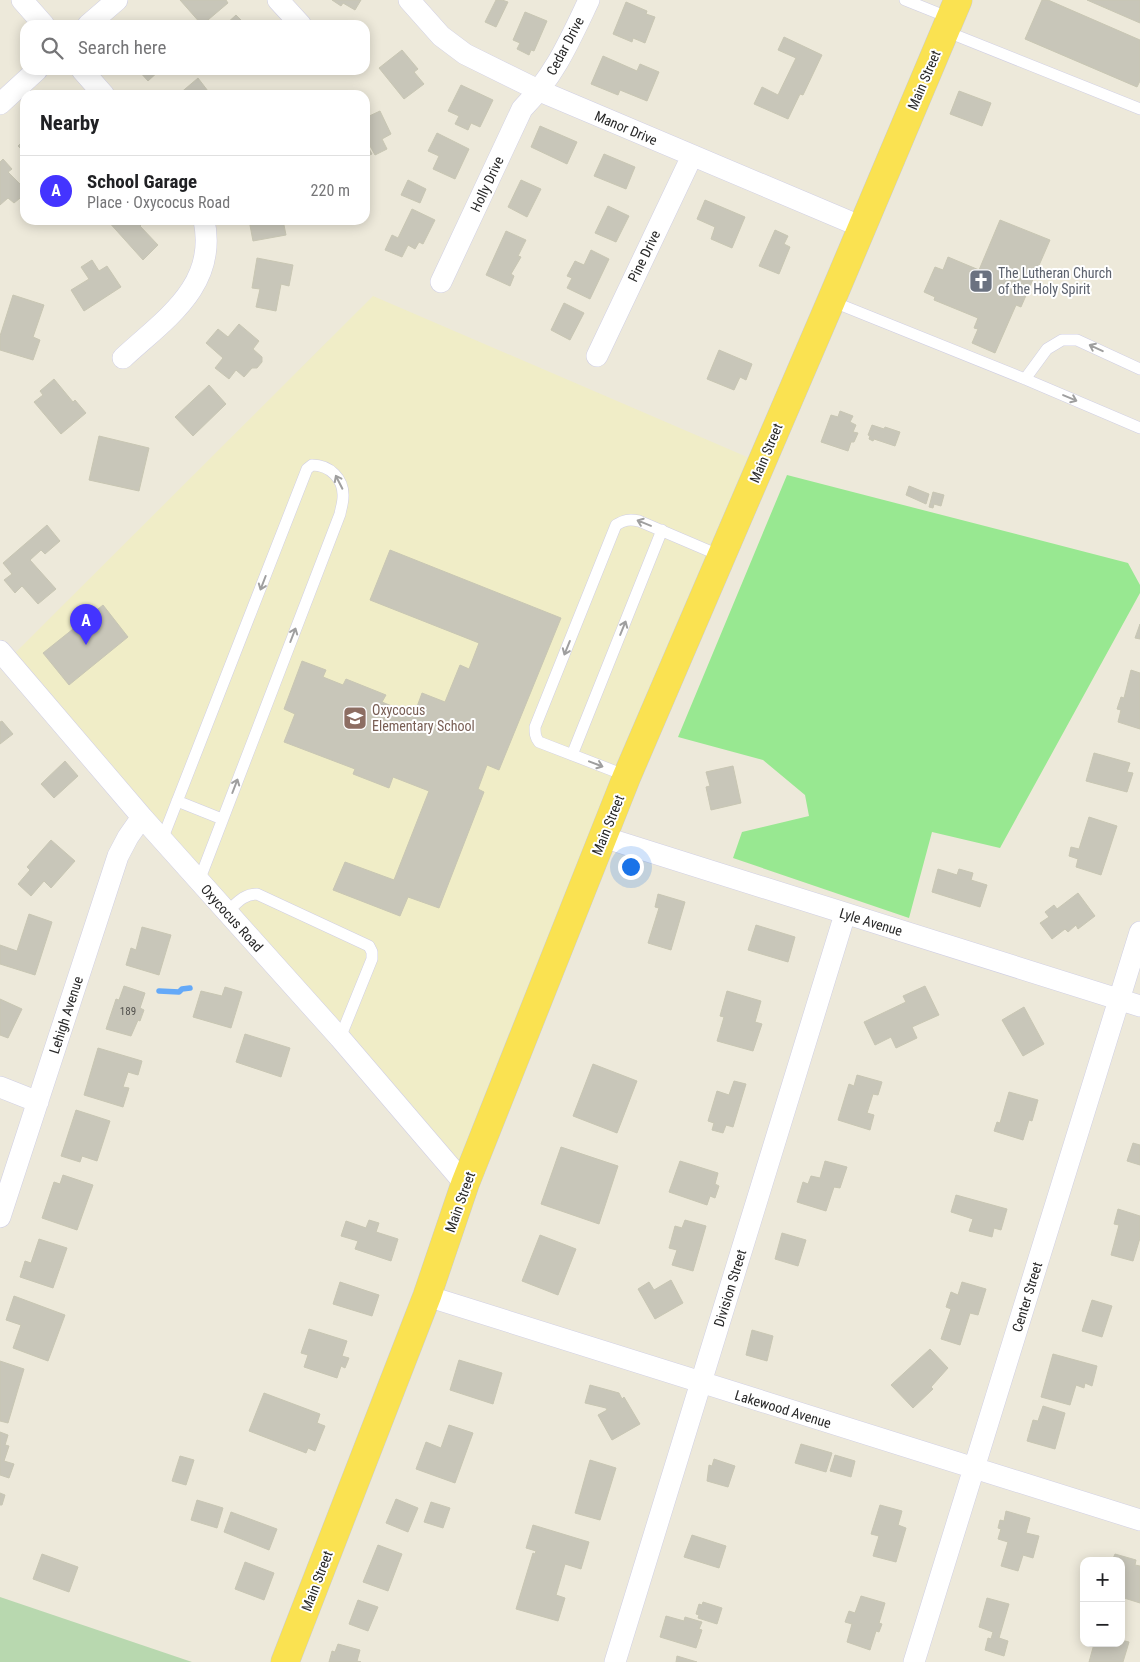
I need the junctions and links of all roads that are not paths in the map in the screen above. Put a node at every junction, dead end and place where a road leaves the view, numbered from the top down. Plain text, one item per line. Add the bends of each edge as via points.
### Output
1 (22, 0) edge
2 (117, 0) edge
3 (278, 0) edge
4 (409, 0) edge
5 (589, 0) edge
6 (905, 0) edge
7 (951, 16) edge
8 (40, 20) edge
9 (94, 20) edge
10 (296, 20) edge
11 (32, 75) edge
12 (86, 75) edge
13 (100, 90) edge
14 (540, 91) junction
15 (0, 104) edge
16 (1140, 109) edge
17 (692, 156) junction
18 (205, 225) edge
19 (862, 227) junction
20 (441, 282) dead end
21 (831, 301) junction
22 (597, 356) dead end
23 (123, 358) dead end
24 (1140, 369) edge
25 (1025, 379) junction
26 (1140, 428) edge
27 (662, 530) junction
28 (721, 556) junction
29 (0, 651) edge
30 (572, 754) junction
31 (627, 776) junction
32 (177, 801) junction
33 (142, 817) junction
34 (222, 819) junction
35 (603, 838) junction
36 (162, 840) junction
37 (199, 881) junction
38 (227, 912) junction
39 (845, 914) junction
40 (1140, 932) edge
41 (1119, 1000) junction
42 (1140, 1006) edge
43 (340, 1038) junction
44 (0, 1086) edge
45 (38, 1102) junction
46 (465, 1184) junction
47 (0, 1217) edge
48 (427, 1296) junction
49 (701, 1383) junction
50 (974, 1469) junction
51 (1140, 1520) edge
52 (285, 1662) edge
53 (615, 1662) edge
54 (914, 1662) edge

1 - 8 street
2 - 9 street
3 - 10 street
4 - 14 street, Manor Drive via 441,36 465,54
5 - 14 street, Cedar Drive via 557,66
6 - 7 lane
7 - 16 lane
7 - 19 highway, Main Street
11 - 15 street
12 - 13 street
14 - 17 street, Manor Drive
14 - 20 street, Holly Drive via 522,109
17 - 19 street, Manor Drive
17 - 22 street, Pine Drive
18 - 23 street via 205,262 196,284 182,303
19 - 21 highway, Main Street
21 - 25 lane
21 - 28 highway, Main Street
24 -> 25 lane via 1077,340 1062,340 1047,349
25 -> 26 lane
27 - 28 lane
30 -> 27 lane
27 -> 30 lane via 639,521 622,521 616,525 608,544 535,727 535,738 539,742
28 - 31 highway, Main Street
29 - 33 street, Oxycocus Road
30 -> 31 lane
31 - 35 highway, Main Street
32 - 34 lane
34 -> 32 lane via 340,514 343,490 328,468 312,465 307,469
32 - 36 lane
33 - 36 street, Oxycocus Road
33 - 45 street, Lehigh Avenue via 118,856
34 - 37 lane
35 - 39 street, Lyle Avenue
35 - 46 highway, Main Street
36 - 37 street, Oxycocus Road
37 - 38 street, Oxycocus Road
38 - 43 street, Oxycocus Road
38 - 43 lane via 243,897 256,894 369,946 372,959
39 - 41 street, Lyle Avenue
39 - 49 street, Division Street
40 - 41 street, Center Street
41 - 42 street, Lyle Avenue
41 - 50 street, Center Street
43 - 46 street, Oxycocus Road
44 - 45 street
45 - 47 street, Lehigh Avenue
46 - 48 highway, Main Street
48 - 49 street, Lakewood Avenue
48 - 52 highway, Main Street
49 - 50 street, Lakewood Avenue
49 - 53 street, Division Street
50 - 51 street, Lakewood Avenue
50 - 54 street, Center Street

